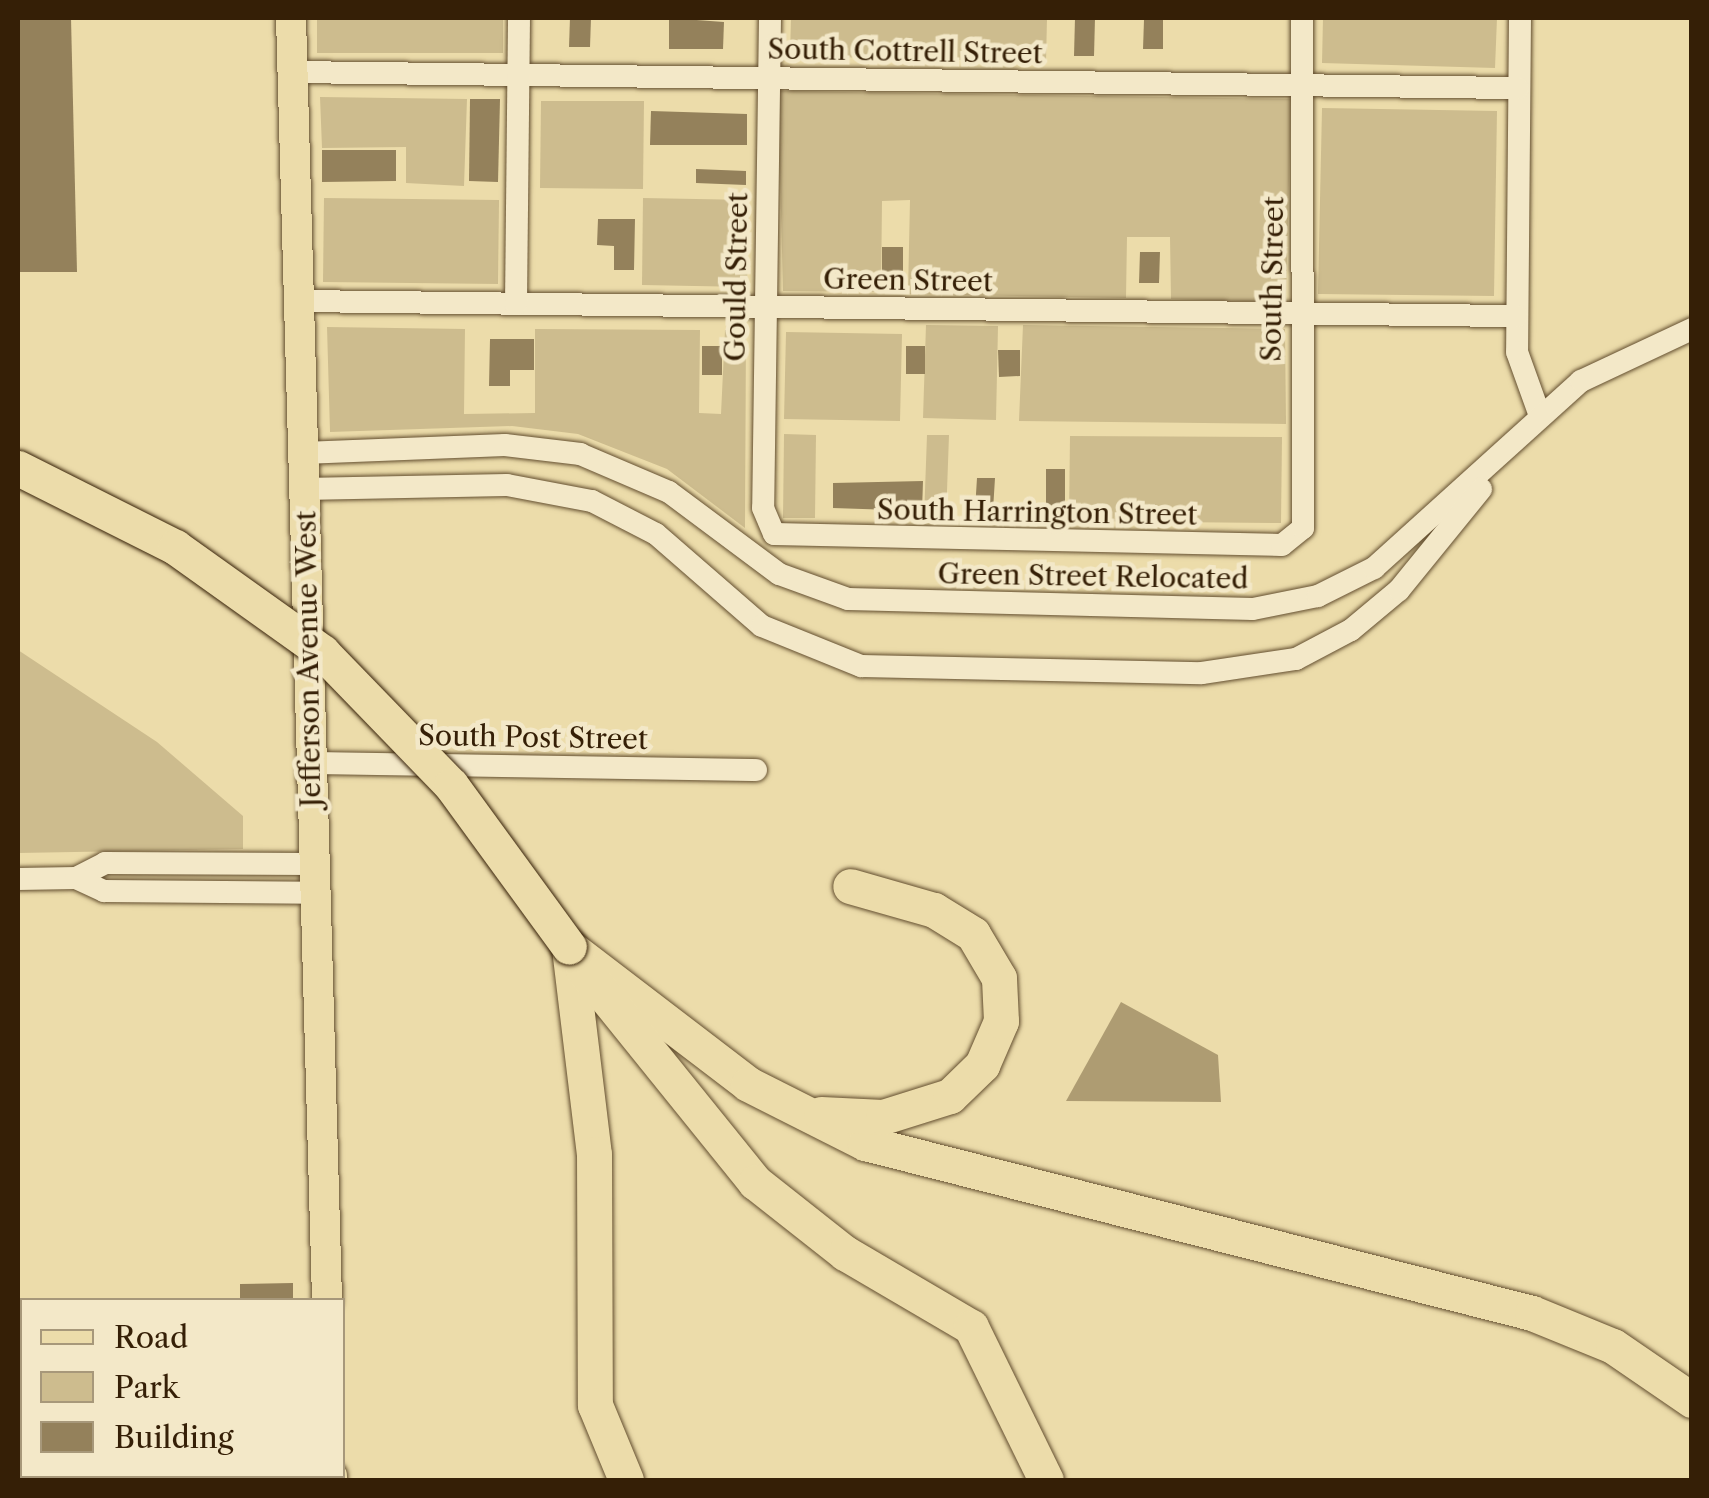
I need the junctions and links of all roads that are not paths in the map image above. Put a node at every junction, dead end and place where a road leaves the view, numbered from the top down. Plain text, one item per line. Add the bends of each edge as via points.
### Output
1 (291, 18) edge
2 (520, 18) edge
3 (770, 18) edge
4 (1302, 18) edge
5 (1520, 18) edge
6 (292, 72) junction
7 (519, 76) junction
8 (769, 79) junction
9 (1304, 85) junction
10 (1518, 88) junction
11 (299, 301) junction
12 (516, 304) junction
13 (766, 308) junction
14 (1300, 315) junction
15 (1517, 316) junction
16 (1692, 330) edge
17 (1540, 416) junction
18 (303, 453) junction
19 (18, 468) edge
20 (303, 489) junction
21 (774, 534) joint
22 (1298, 540) joint
23 (310, 763) junction
24 (756, 770) dead end
25 (313, 878) junction
26 (18, 880) edge
27 (850, 886) dead end
28 (569, 947) junction
29 (779, 1102) junction
30 (327, 1298) edge
31 (1653, 1371) junction
32 (1692, 1400) edge
33 (1692, 1414) edge
34 (626, 1480) edge
35 (1046, 1480) edge

1 - 6 main road, Jefferson Avenue West
2 - 7 street
3 - 8 street, Gould Street
4 - 9 street, South Street
5 - 10 street
6 - 7 street, South Cottrell Street
6 - 11 main road, Jefferson Avenue West
7 - 8 street, South Cottrell Street
7 - 12 street
8 - 9 street, South Cottrell Street
8 - 13 street, Gould Street
9 - 10 street, South Cottrell Street
9 - 14 street, South Street
10 - 15 street
11 - 12 street, Green Street
11 - 18 main road, Jefferson Avenue West
12 - 13 street, Green Street
13 - 14 street, Green Street
13 - 21 street, Gould Street via 763,508
14 - 15 street, Green Street
14 - 22 street, South Street
15 - 17 street via 1520,372
16 - 17 street via 1624,354
17 - 18 street, Green Street Relocated via 1374,568 1318,596 1228,610 848,599 778,574 668,492 580,454 505,445
17 - 20 street via 1382,606 1296,659 1218,673 861,666 762,626 656,534 581,497 506,484
18 - 20 main road, Jefferson Avenue West
19 - 28 highway, bridge via 175,547 322,652 451,785
20 - 23 main road, Jefferson Avenue West
21 - 22 street, South Harrington Street
23 - 24 street, South Post Street
23 - 25 main road, Jefferson Avenue West
25 - 26 street via 104,891 76,878
25 - 30 main road, Jefferson Avenue West
27 - 29 highway via 934,910 973,934 998,978 998,1032 966,1084 928,1106 866,1118
28 - 29 highway
28 - 34 highway via 593,1134 595,1405
28 - 35 highway via 648,1059 755,1182 844,1254 971,1326
29 - 31 highway via 890,1151 1532,1313
31 - 32 highway
31 - 33 highway

